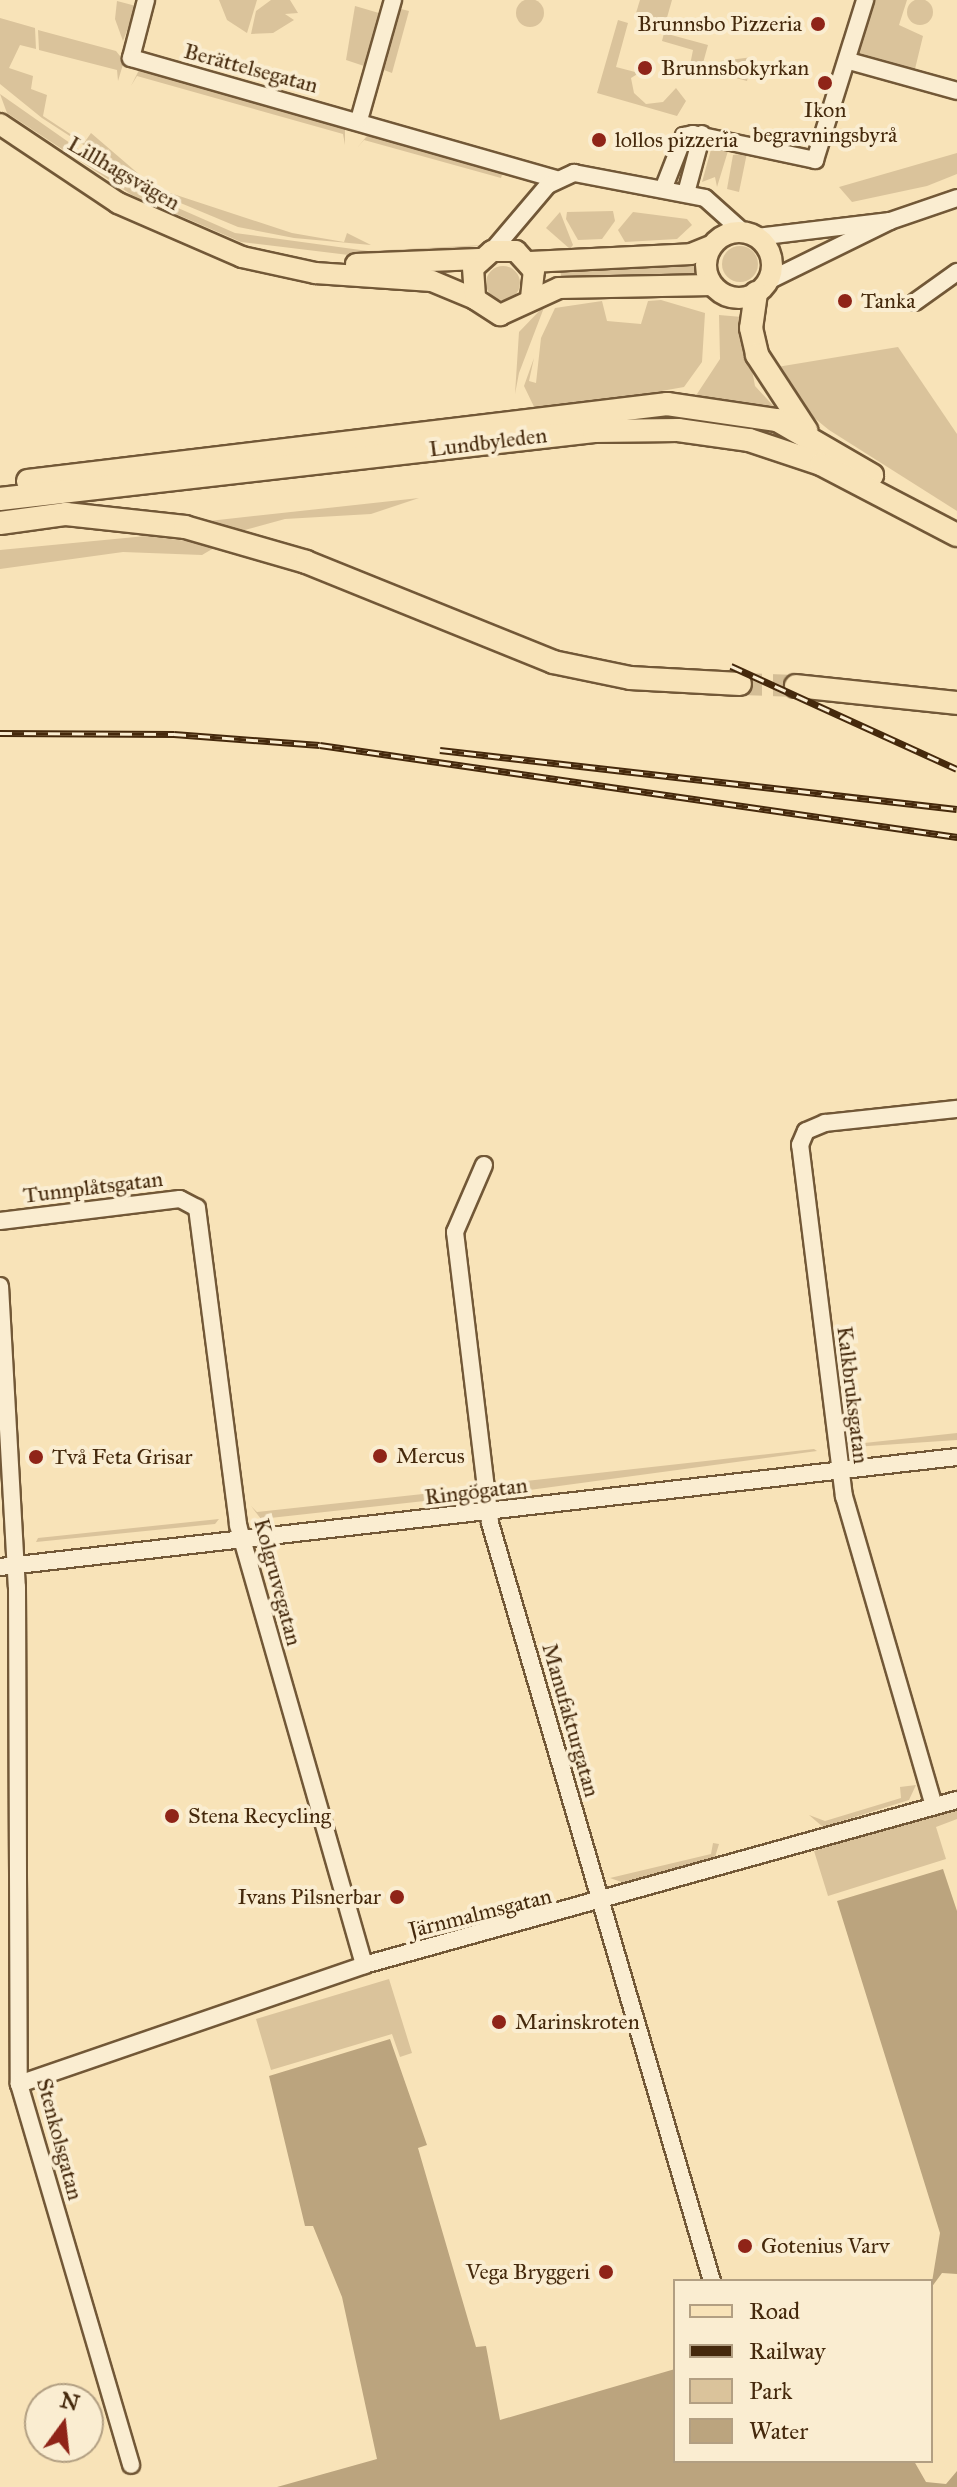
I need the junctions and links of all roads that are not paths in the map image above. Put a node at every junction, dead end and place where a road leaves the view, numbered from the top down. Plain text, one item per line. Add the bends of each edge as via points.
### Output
1 (146, 0) edge
2 (393, 0) edge
3 (865, 0) edge
4 (131, 58) junction
5 (849, 61) junction
6 (136, 75) dead end
7 (957, 91) edge
8 (359, 120) junction
9 (0, 124) edge
10 (702, 134) junction
11 (555, 179) junction
12 (664, 187) junction
13 (686, 193) junction
14 (957, 198) edge
15 (890, 221) junction
16 (750, 234) junction
17 (711, 246) junction
18 (485, 255) junction
19 (530, 262) junction
20 (277, 265) junction
21 (957, 272) edge
22 (712, 285) junction
23 (762, 287) junction
24 (531, 298) junction
25 (475, 299) junction
26 (915, 302) dead end
27 (807, 431) junction
28 (0, 486) edge
29 (0, 499) edge
30 (919, 513) junction
31 (0, 523) edge
32 (957, 535) edge
33 (740, 684) tunnel mouth
34 (796, 686) tunnel mouth
35 (957, 703) edge
36 (957, 1109) edge
37 (484, 1165) dead end
38 (192, 1202) joint
39 (0, 1221) edge
40 (0, 1286) edge
41 (957, 1457) edge
42 (840, 1469) junction
43 (488, 1511) junction
44 (242, 1540) junction
45 (8, 1566) edge
46 (957, 1800) edge
47 (934, 1806) junction
48 (600, 1904) junction
49 (364, 1965) junction
50 (19, 2084) junction
51 (711, 2279) edge
52 (131, 2465) dead end

1 - 4 street
2 - 8 street
3 - 5 street
4 - 6 street
4 - 8 street, Berättelsegatan
5 - 7 street
5 - 10 street via 812,163
8 - 11 street, Berättelsegatan
9 - 20 main road, Lillhagsvägen via 161,226
10 - 12 street via 684,136
10 - 13 street
11 - 12 street via 574,173
11 - 18 street
12 - 13 street
13 - 16 street via 717,205
14 - 15 street
15 - 16 street
15 - 23 street
16 - 17 main road, Lillhagsvägen
16 - 23 main road via 771,258
17 - 19 main road, Lillhagsvägen via 691,254
17 - 22 main road via 706,266
18 - 19 main road, Lillhagsvägen via 510,249
18 - 20 main road, Lillhagsvägen
18 - 25 main road via 470,278
19 - 24 main road
20 - 25 main road, Lillhagsvägen via 432,281
21 - 26 street
22 - 23 main road, Lillhagsvägen via 734,298
22 - 24 main road, Lillhagsvägen via 559,288
23 - 27 highway via 751,328 759,359
24 - 25 main road, Lillhagsvägen via 505,315
27 - 28 highway via 752,413 667,404
27 - 30 highway
29 - 30 highway, Lundbyleden via 635,428 708,433 787,451
30 - 32 highway, Lundbyleden
31 - 33 highway via 66,514 246,542 564,665
34 - 35 highway
36 - 42 street, Kalkbruksgatan via 825,1123 806,1131 800,1145
37 - 43 street, Manufakturgatan via 455,1232
38 - 39 street, Tunnplåtsgatan
38 - 44 street, Kolgruvegatan
40 - 45 street, Stenkolsgatan
41 - 42 street, Ringögatan
42 - 43 street, Ringögatan
42 - 47 street, Kalkbruksgatan
43 - 44 street, Ringögatan
43 - 48 street, Manufakturgatan
44 - 45 street, Ringögatan
44 - 49 street, Kolgruvegatan
45 - 50 street, Stenkolsgatan
46 - 47 street, Järnmalmsgatan
47 - 48 street, Järnmalmsgatan
48 - 49 street, Järnmalmsgatan
48 - 51 street, Manufakturgatan
49 - 50 street, Järnmalmsgatan
50 - 52 street, Stenkolsgatan

